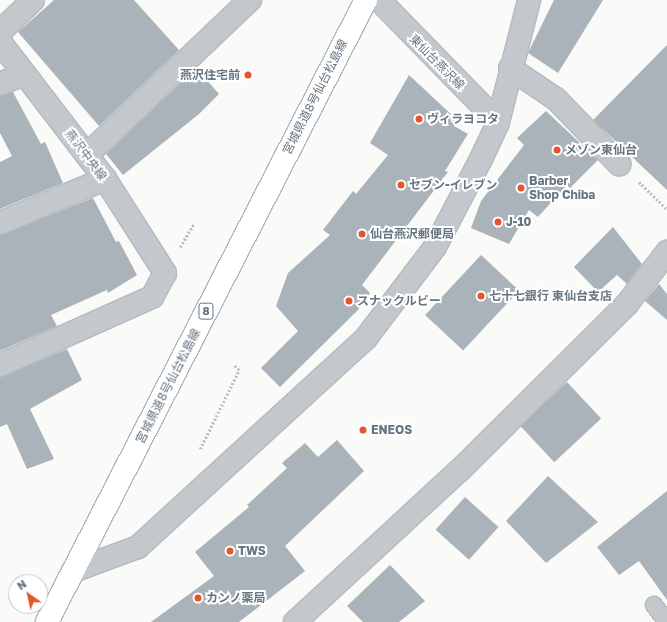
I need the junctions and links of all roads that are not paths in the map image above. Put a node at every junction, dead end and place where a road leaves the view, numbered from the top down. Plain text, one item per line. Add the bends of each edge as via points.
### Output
1 (33, 0) edge
2 (250, 0) edge
3 (366, 0) edge
4 (379, 0) edge
5 (529, 0) edge
6 (0, 32) edge
7 (0, 42) edge
8 (510, 68) junction
9 (24, 74) junction
10 (0, 84) edge
11 (498, 122) junction
12 (87, 155) junction
13 (620, 164) road end
14 (105, 179) junction
15 (0, 223) edge
16 (667, 252) edge
17 (0, 365) edge
18 (73, 571) junction
19 (654, 605) dead end
20 (47, 622) edge
21 (295, 622) edge
22 (667, 622) edge

1 - 6 street
2 - 12 street
3 - 18 main road, 宮城県道8号仙台松島線 / 8
4 - 11 street, 東仙台燕沢線
5 - 8 street
7 - 9 street, 燕沢中央線
8 - 11 street
8 - 13 street via 556,98
9 - 10 street
9 - 12 street, 燕沢中央線
11 - 18 street via 435,246 366,338 138,547
12 - 14 street, 燕沢中央線
14 - 15 street
14 - 17 street, 燕沢中央線 via 165,273 152,297
16 - 21 street via 622,309 460,470
18 - 20 main road, 宮城県道8号仙台松島線 / 8
19 - 22 lane

